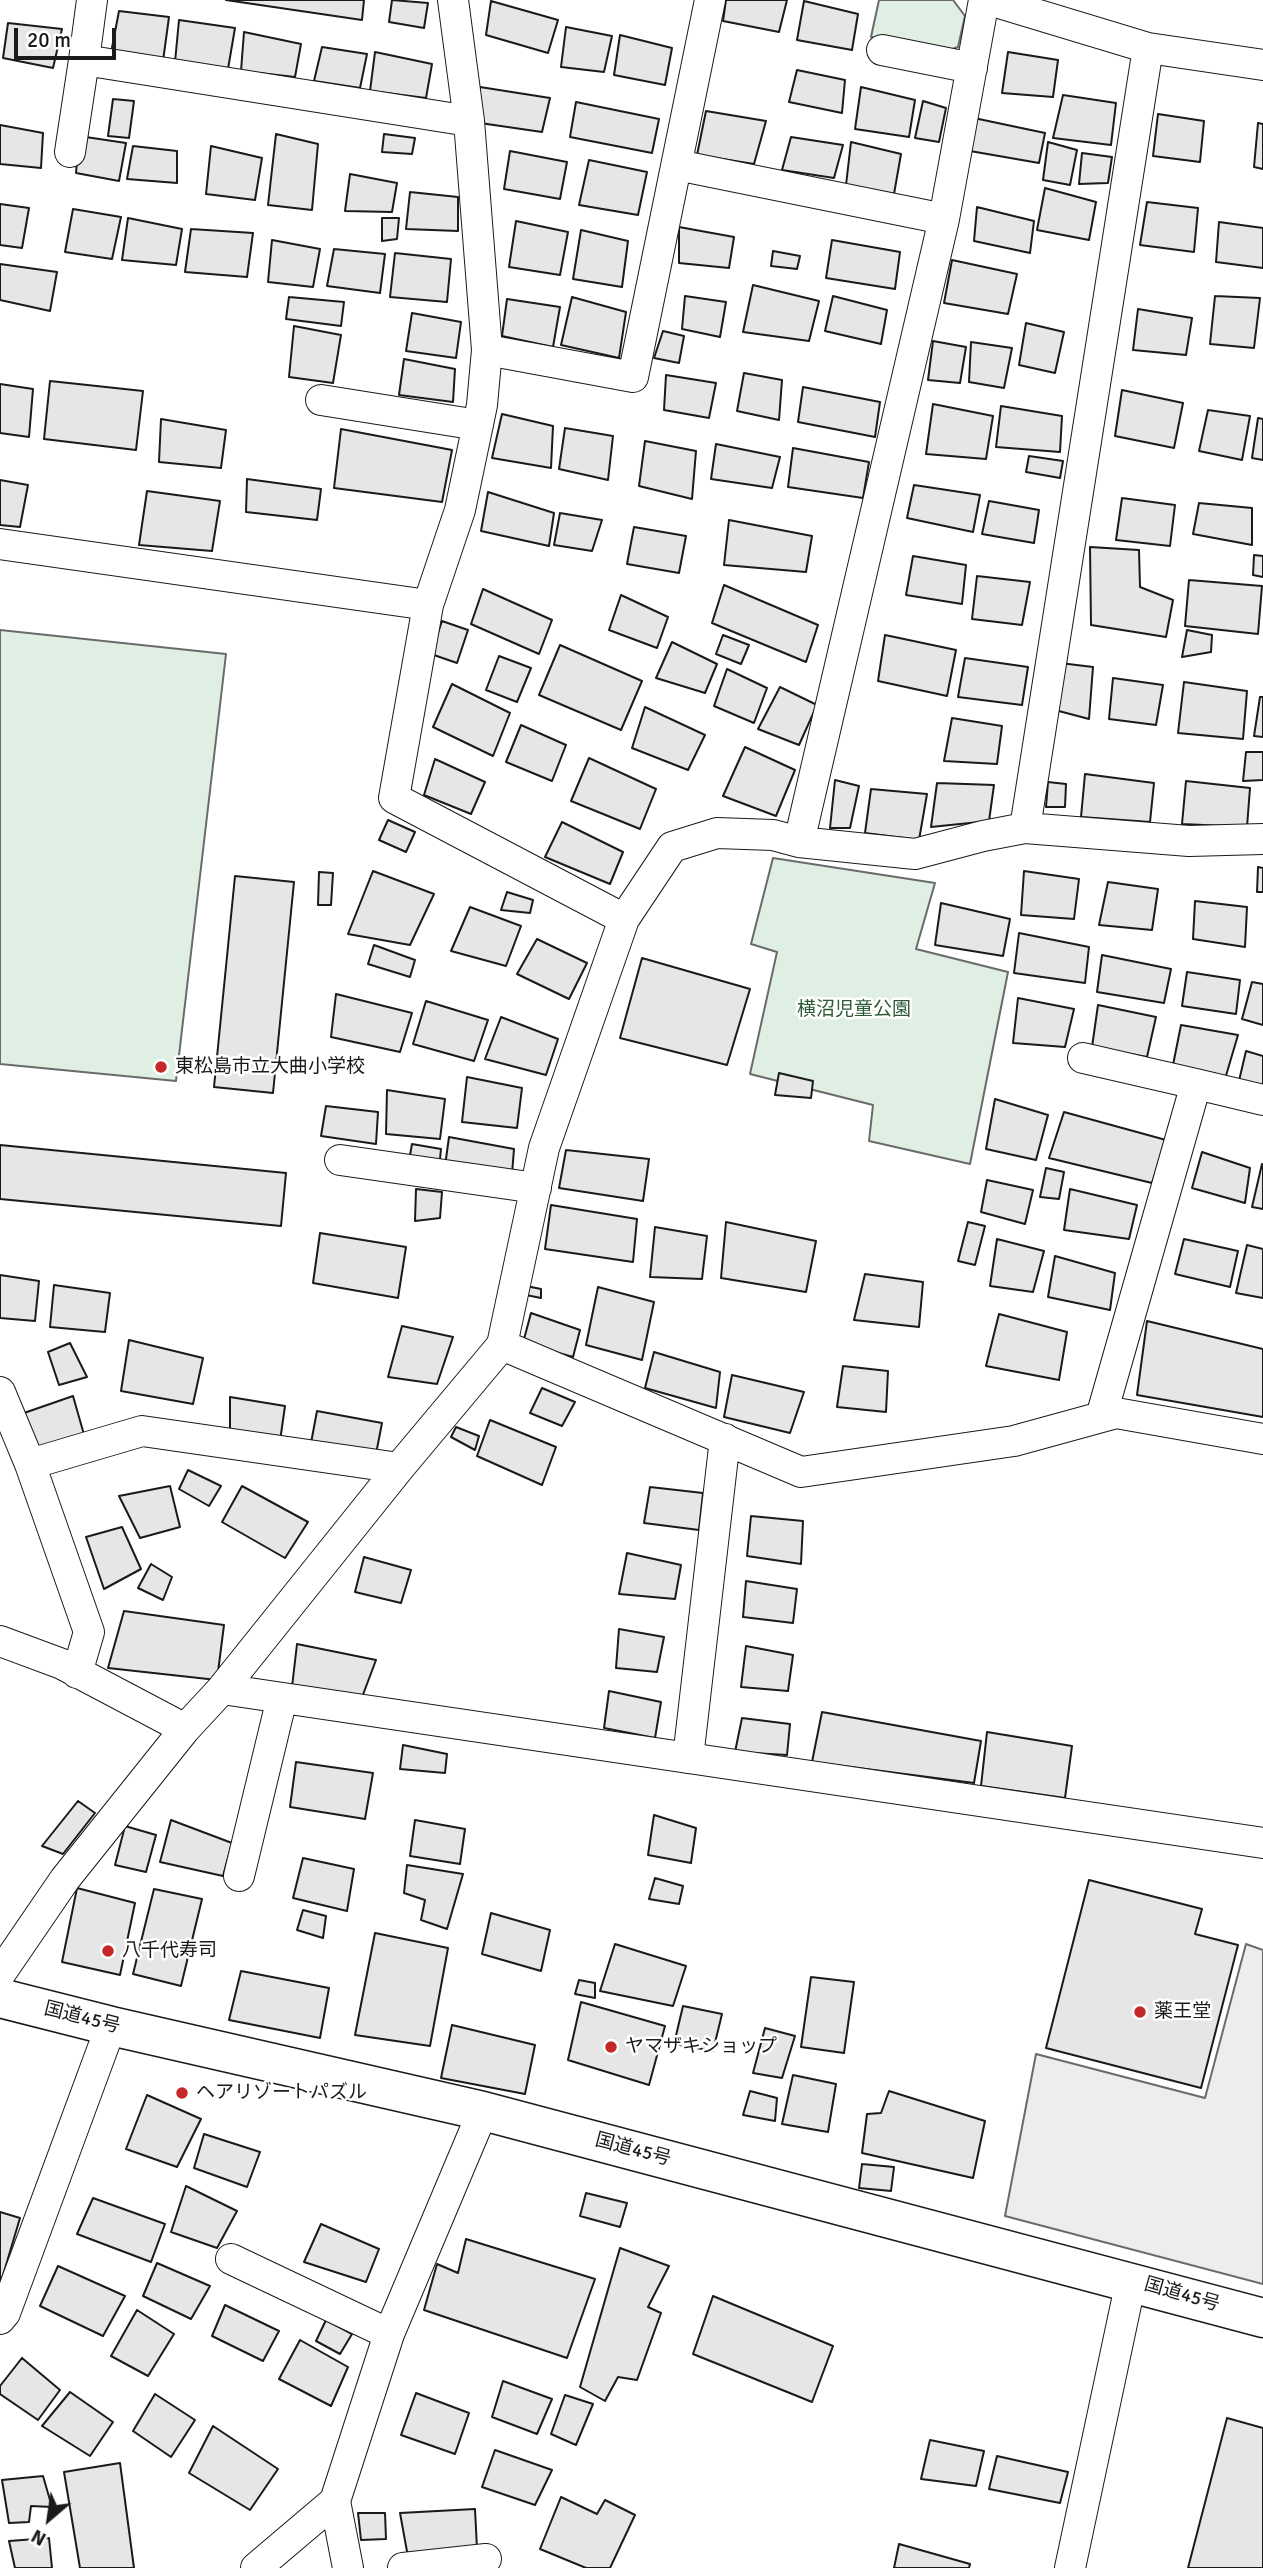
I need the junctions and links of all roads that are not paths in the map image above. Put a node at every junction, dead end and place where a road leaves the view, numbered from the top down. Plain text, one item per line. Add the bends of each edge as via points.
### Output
1 (92, 0) edge
2 (453, 0) edge
3 (710, 0) edge
4 (987, 0) edge
5 (1148, 48) junction
6 (882, 50) dead end
7 (84, 60) junction
8 (1263, 65) edge
9 (972, 68) junction
10 (469, 121) junction
11 (70, 152) dead end
12 (677, 165) junction
13 (944, 219) junction
14 (488, 350) junction
15 (321, 400) dead end
16 (478, 425) junction
17 (0, 544) edge
18 (428, 605) junction
19 (1025, 828) junction
20 (1263, 839) edge
21 (799, 842) junction
22 (624, 919) junction
23 (1083, 1058) dead end
24 (1196, 1084) junction
25 (1263, 1100) edge
26 (340, 1160) dead end
27 (536, 1188) junction
28 (502, 1345) junction
29 (0, 1392) edge
30 (1101, 1417) junction
31 (724, 1439) junction
32 (1263, 1439) edge
33 (30, 1464) junction
34 (399, 1468) junction
35 (0, 1641) edge
36 (77, 1672) junction
37 (222, 1689) junction
38 (282, 1698) junction
39 (185, 1729) junction
40 (688, 1758) junction
41 (1263, 1843) edge
42 (239, 1876) dead end
43 (0, 1974) edge
44 (0, 1998) edge
45 (111, 2026) junction
46 (483, 2111) junction
47 (231, 2259) dead end
48 (1131, 2281) junction
49 (1263, 2318) edge
50 (0, 2319) edge
51 (388, 2334) junction
52 (335, 2501) junction
53 (486, 2559) dead end
54 (256, 2568) edge
55 (348, 2568) edge
56 (403, 2568) edge
57 (1070, 2568) edge

1 - 7 street
2 - 10 street
3 - 12 street
4 - 5 street
4 - 9 street
5 - 8 street
5 - 19 street
6 - 9 street
7 - 10 street
7 - 11 street
9 - 13 street
10 - 14 street
12 - 13 street
12 - 14 street via 633,377
13 - 21 street
14 - 16 street
15 - 16 street
16 - 18 street via 460,510
17 - 18 street
18 - 22 street via 394,798
19 - 20 street via 1189,841
19 - 21 street via 915,854
21 - 22 street via 774,835 718,833 672,847
22 - 27 street via 544,1148
23 - 24 street
24 - 25 street
24 - 30 street
26 - 27 street
27 - 28 street
28 - 31 street
28 - 34 street
29 - 33 street
30 - 31 street via 1014,1441 801,1472
30 - 32 street via 1116,1413
31 - 40 street
33 - 34 street via 142,1431
33 - 36 street via 89,1632
34 - 37 street
35 - 36 street
36 - 39 street
37 - 38 street
37 - 39 street
38 - 40 street
38 - 42 street
39 - 43 street via 65,1879
40 - 41 street
44 - 45 highway, 国道45号
45 - 46 highway, 国道45号
45 - 50 street
46 - 48 highway, 国道45号
46 - 51 street
47 - 51 street
48 - 49 highway, 国道45号
48 - 57 street
51 - 52 street
52 - 54 street
52 - 55 street
53 - 56 street

